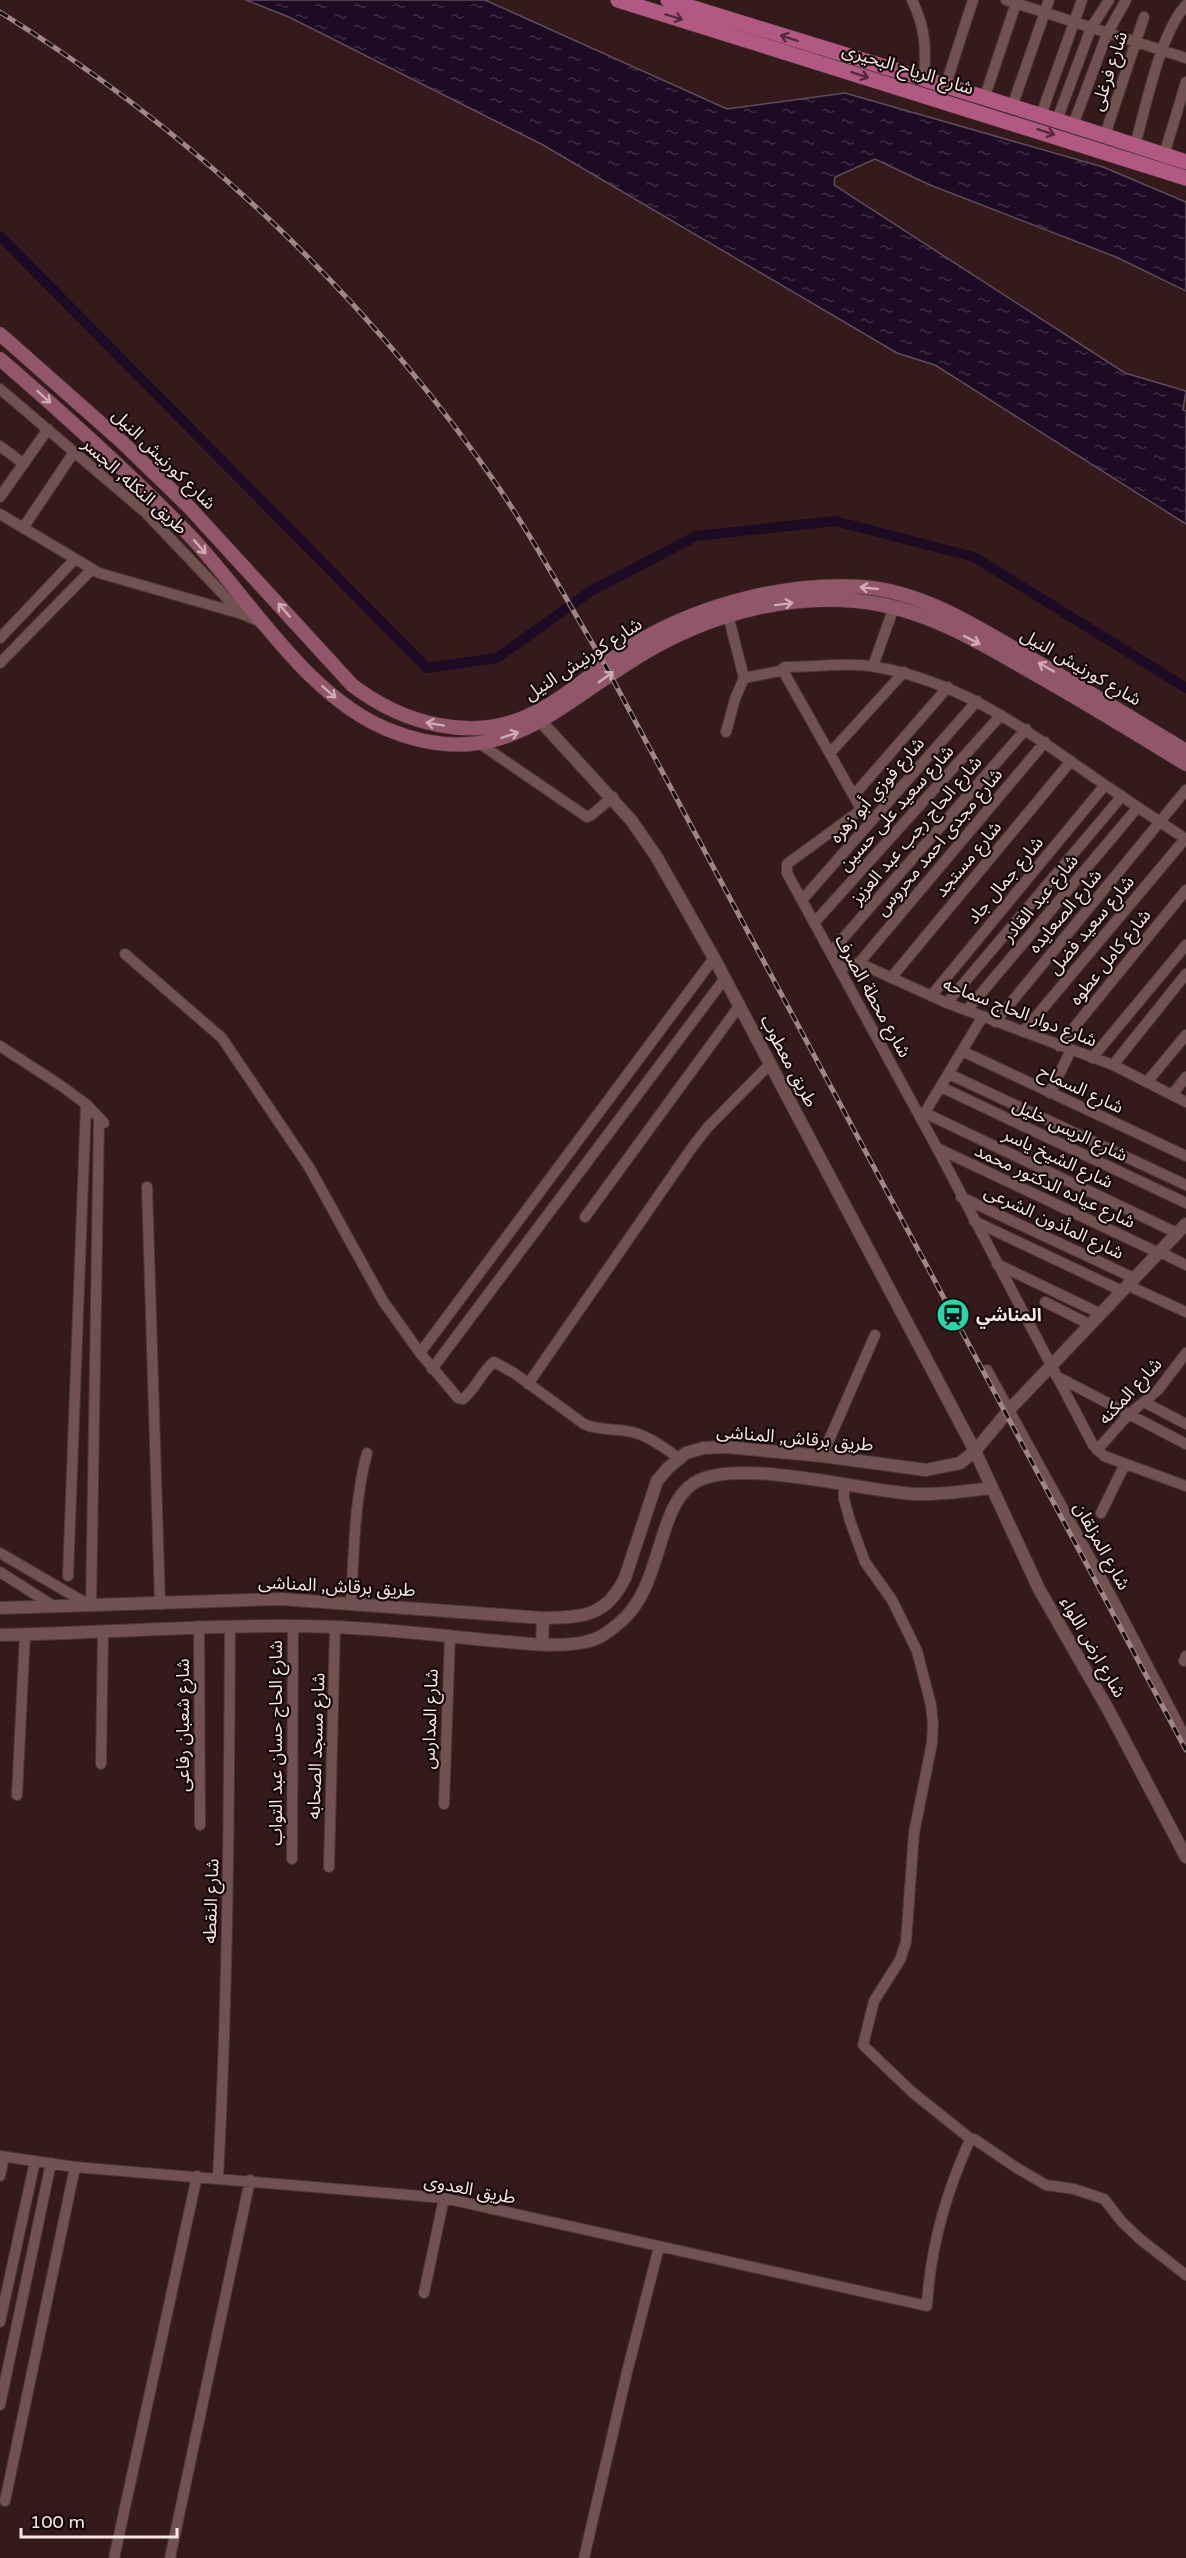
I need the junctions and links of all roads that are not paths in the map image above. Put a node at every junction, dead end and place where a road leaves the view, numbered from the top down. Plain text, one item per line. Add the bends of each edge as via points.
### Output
1 (618, 0) edge
2 (668, 0) edge
3 (912, 0) edge
4 (974, 0) edge
5 (1049, 0) edge
6 (1082, 0) edge
7 (1109, 0) edge
8 (1125, 0) edge
9 (1012, 1) edge
10 (1186, 2) edge
11 (1045, 13) junction
12 (1144, 17) dead end
13 (1074, 22) junction
14 (1091, 28) junction
15 (1107, 34) junction
16 (1136, 42) junction
17 (1162, 50) junction
18 (1186, 58) edge
19 (924, 81) junction
20 (1186, 82) edge
21 (945, 87) junction
22 (984, 99) junction
23 (1012, 107) junction
24 (1041, 116) junction
25 (1057, 120) junction
26 (1073, 125) junction
27 (1105, 135) junction
28 (1135, 145) junction
29 (1164, 155) junction
30 (1186, 162) edge
31 (1186, 178) edge
32 (0, 334) edge
33 (0, 359) edge
34 (0, 389) edge
35 (48, 429) junction
36 (0, 446) edge
37 (74, 452) junction
38 (24, 464) junction
39 (4, 484) edge
40 (0, 497) edge
41 (0, 514) edge
42 (23, 528) junction
43 (75, 559) junction
44 (92, 569) junction
45 (894, 607) junction
46 (930, 611) junction
47 (242, 614) junction
48 (728, 615) junction
49 (266, 625) junction
50 (0, 638) edge
51 (645, 645) junction
52 (0, 663) edge
53 (873, 666) junction
54 (782, 669) junction
55 (904, 672) junction
56 (744, 678) junction
57 (948, 687) junction
58 (977, 701) junction
59 (1001, 715) junction
60 (537, 718) junction
61 (1026, 729) junction
62 (726, 732) dead end
63 (1045, 742) junction
64 (479, 743) junction
65 (1186, 751) edge
66 (830, 753) junction
67 (1071, 761) junction
68 (1186, 764) edge
69 (1105, 785) junction
70 (1186, 790) edge
71 (854, 795) junction
72 (1122, 796) junction
73 (613, 797) junction
74 (1138, 807) junction
75 (1160, 822) junction
76 (1186, 839) edge
77 (1186, 890) edge
78 (802, 900) junction
79 (814, 923) junction
80 (1186, 945) edge
81 (831, 952) junction
82 (125, 954) dead end
83 (714, 958) junction
84 (859, 963) junction
85 (839, 967) junction
86 (1186, 974) edge
87 (725, 978) junction
88 (891, 978) junction
89 (931, 996) junction
90 (947, 1003) junction
91 (740, 1005) junction
92 (967, 1011) junction
93 (983, 1016) junction
94 (995, 1022) junction
95 (1023, 1032) junction
96 (1186, 1035) edge
97 (0, 1046) edge
98 (1059, 1046) junction
99 (1071, 1050) junction
100 (962, 1051) junction
101 (1092, 1058) junction
102 (770, 1064) junction
103 (1113, 1065) junction
104 (949, 1074) junction
105 (1186, 1077) edge
106 (1147, 1082) junction
107 (941, 1087) junction
108 (1050, 1093) junction
109 (1172, 1095) junction
110 (1186, 1102) edge
111 (86, 1104) junction
112 (923, 1116) junction
113 (937, 1148) junction
114 (1186, 1156) edge
115 (1186, 1185) edge
116 (147, 1187) dead end
117 (961, 1197) junction
118 (1186, 1203) edge
119 (585, 1217) dead end
120 (973, 1221) junction
121 (1181, 1234) edge
122 (1159, 1252) junction
123 (997, 1263) junction
124 (1186, 1265) edge
125 (1128, 1284) junction
126 (1045, 1302) dead end
127 (1186, 1312) edge
128 (1101, 1314) junction
129 (1091, 1325) junction
130 (875, 1335) dead end
131 (420, 1353) junction
132 (1186, 1353) edge
133 (432, 1369) junction
134 (987, 1370) dead end
135 (1054, 1371) junction
136 (528, 1384) junction
137 (1144, 1402) junction
138 (1009, 1410) junction
139 (1128, 1415) junction
140 (1186, 1424) edge
141 (1186, 1444) edge
142 (1097, 1450) junction
143 (980, 1451) junction
144 (367, 1453) dead end
145 (822, 1456) junction
146 (679, 1458) junction
147 (1125, 1464) junction
148 (844, 1484) junction
149 (990, 1484) junction
150 (1186, 1486) edge
151 (1101, 1513) dead end
152 (0, 1553) edge
153 (0, 1572) edge
154 (68, 1576) dead end
155 (351, 1603) junction
156 (160, 1604) junction
157 (91, 1606) junction
158 (55, 1607) junction
159 (0, 1608) edge
160 (543, 1618) junction
161 (200, 1626) junction
162 (230, 1626) junction
163 (293, 1626) junction
164 (335, 1627) junction
165 (104, 1632) junction
166 (25, 1634) junction
167 (0, 1635) edge
168 (450, 1636) junction
169 (542, 1644) junction
170 (1186, 1739) edge
171 (101, 1764) dead end
172 (17, 1795) dead end
173 (444, 1804) dead end
174 (200, 1825) dead end
175 (1186, 1857) edge
176 (292, 1859) dead end
177 (329, 1867) dead end
178 (972, 2140) junction
179 (2, 2156) edge
180 (35, 2161) junction
181 (51, 2163) junction
182 (75, 2167) junction
183 (0, 2176) edge
184 (197, 2176) junction
185 (218, 2177) junction
186 (250, 2180) junction
187 (444, 2198) junction
188 (658, 2247) junction
189 (1186, 2275) edge
190 (424, 2293) dead end
191 (0, 2322) edge
192 (0, 2405) edge
193 (5, 2501) dead end
194 (114, 2558) edge
195 (170, 2558) edge
196 (584, 2558) edge

1 -> 31 main road, شارع الرياح البحيرى
19 -> 2 main road, شارع الرياح البحيرى
3 - 19 street via 926,37
4 - 21 street
5 - 11 street
6 - 13 street
7 - 14 street
8 - 15 street
9 - 11 street
9 - 22 street
10 - 17 street
11 - 13 street
11 - 23 street
12 - 16 street, شارع فرغلى
13 - 14 street
13 - 24 street
14 - 15 street
14 - 25 street
15 - 16 street
15 - 26 street
16 - 17 street
16 - 27 street, شارع فرغلى
17 - 18 street
17 - 28 street
19 - 21 main road, شارع الرياح البحيرى
20 - 29 street
21 - 22 main road, شارع الرياح البحيرى
22 - 23 main road, شارع الرياح البحيرى
23 - 24 main road, شارع الرياح البحيرى
24 - 25 main road, شارع الرياح البحيرى
25 - 26 main road, شارع الرياح البحيرى
26 - 27 main road, شارع الرياح البحيرى
27 - 28 main road, شارع الرياح البحيرى
28 - 29 main road, شارع الرياح البحيرى
29 - 30 main road, شارع الرياح البحيرى
60 -> 32 main road, شارع كورنيش النيل via 487,726 438,726 392,712 371,700 335,669 189,507
33 -> 49 main road, شارع كورنيش النيل via 147,493
34 - 35 street, طريق النكله, الجسر
35 - 37 street, طريق النكله, الجسر
35 - 38 street
36 - 38 street
37 - 42 street
37 - 47 street, طريق النكله, الجسر via 146,513
38 - 39 street
39 - 40 street
41 - 42 street
42 - 43 street
43 - 44 street
43 - 50 street
44 - 47 street via 111,578
44 - 52 street
45 - 46 main road, شارع كورنيش النيل
48 -> 45 main road, شارع كورنيش النيل via 802,602 842,600
45 - 53 street
46 -> 51 main road, شارع كورنيش النيل via 899,593 864,588 771,593 721,606 669,626
65 -> 46 main road, شارع كورنيش النيل via 1012,648
46 -> 68 main road, شارع كورنيش النيل
47 - 49 street
48 - 51 main road, شارع كورنيش النيل
48 - 56 street
49 -> 64 main road, شارع كورنيش النيل via 320,685 362,717 386,729 436,744
51 - 60 main road, شارع كورنيش النيل
53 - 54 street
53 - 55 street
54 - 56 street
54 - 66 street
55 - 57 street
55 - 66 street
56 - 62 street
57 - 58 street
57 - 71 street
58 - 59 street
58 - 78 street, شارع فوزي أبو زهره
59 - 61 street
59 - 79 street, شارع سعيد على حسين
64 -> 60 main road, شارع كورنيش النيل via 520,732
60 - 73 street, طريق معطوب
61 - 63 street
61 - 81 street, شارع الحاج رجب عبد العزيز
63 - 67 street
63 - 84 street, شارع مجدى احمد محروس
64 - 73 street via 587,817
66 - 71 street
67 - 69 street
67 - 88 street, شارع مستجد
69 - 72 street
69 - 89 street, شارع جمال جاد
70 - 75 street, شارع الصعايده
71 - 78 street, شارع محطة الصرف via 858,812 787,864 787,873
72 - 74 street
72 - 90 street
73 - 83 street, طريق معطوب via 644,837
74 - 75 street
74 - 92 street, شارع عبد القادر
75 - 76 street
75 - 94 street, شارع الصعايده
76 - 95 street, شارع سعيد فضل
77 - 98 street, شارع كامل عطوه
78 - 79 street, شارع محطة الصرف
79 - 81 street, شارع محطة الصرف
80 - 101 street
81 - 85 street, شارع محطة الصرف
82 - 131 street via 222,1038 309,1167 382,1301
83 - 87 street, طريق معطوب
83 - 131 street
84 - 85 street
84 - 88 street, شارع دوار الحاج سماحه
85 - 112 street, شارع محطة الصرف
86 - 103 street
87 - 91 street, طريق معطوب
87 - 133 street
88 - 89 street, شارع دوار الحاج سماحه
89 - 90 street, شارع دوار الحاج سماحه
90 - 92 street, شارع دوار الحاج سماحه
91 - 102 street, طريق معطوب
91 - 119 street
92 - 93 street, شارع دوار الحاج سماحه
93 - 94 street, شارع دوار الحاج سماحه
93 - 100 street
94 - 95 street, شارع دوار الحاج سماحه
95 - 98 street, شارع دوار الحاج سماحه
96 - 106 street
97 - 111 street
98 - 99 street, شارع دوار الحاج سماحه
99 - 101 street, شارع دوار الحاج سماحه
99 - 108 street
100 - 104 street
100 - 108 street, شارع السماح
101 - 103 street, شارع دوار الحاج سماحه
102 - 136 street via 693,1146
102 - 143 street, طريق معطوب
103 - 106 street, شارع دوار الحاج سماحه
104 - 107 street
104 - 115 street
105 - 109 street
106 - 109 street, شارع دوار الحاج سماحه
107 - 112 street
107 - 118 street, شارع الريس خليل
108 - 114 street, شارع السماح
109 - 110 street, شارع دوار الحاج سماحه
111 - 154 street
111 - 157 street via 102,1121
112 - 113 street, شارع محطة الصرف
112 - 121 street, شارع الشيخ ياسر
113 - 117 street, شارع محطة الصرف
113 - 122 street, شارع عياده الدكتور محمد
116 - 156 street
117 - 120 street, شارع محطة الصرف
117 - 125 street, شارع المأذون الشرعى
120 - 123 street, شارع محطة الصرف
120 - 125 street
121 - 122 street, طريق برقاش, المناشى
122 - 124 street
122 - 125 street, طريق برقاش, المناشى
123 - 128 street
123 - 135 street, شارع محطة الصرف
125 - 127 street
125 - 128 street, طريق برقاش, المناشى
126 - 129 street
128 - 129 street, طريق برقاش, المناشى
129 - 135 street, طريق برقاش, المناشى
130 - 145 street
131 - 133 street
132 - 137 street, شارع المكنه
133 - 136 street via 463,1399 494,1362
134 - 138 street, شارع المزلقان
135 - 138 street, طريق برقاش, المناشى
135 - 139 street
135 - 142 street, شارع محطة الصرف
136 - 146 street via 584,1424 633,1432
137 - 139 street, شارع المكنه
137 - 140 street
138 - 143 street, طريق برقاش, المناشى
138 - 170 street, شارع المزلقان
139 - 141 street
139 - 142 street, شارع المكنه
142 - 147 street
143 - 145 street, طريق برقاش, المناشى via 960,1463 926,1470
143 - 149 street, شارع ارض اللواء
144 - 155 street via 356,1514
145 - 146 street, طريق برقاش, المناشى via 726,1447 703,1448
146 - 160 street, طريق برقاش, المناشى via 657,1481 618,1592 593,1613
147 - 150 street
147 - 151 street
148 - 149 street via 937,1495
148 - 169 street via 729,1473 693,1483 672,1512 651,1578 626,1618 608,1633 586,1642
148 - 178 street via 844,1499 865,1562 896,1608 917,1651 933,1724 914,1833 906,1942 900,1960 874,2001 863,2045 912,2092
149 - 175 street, شارع ارض اللواء via 1039,1589
152 - 157 street
153 - 158 street
155 - 156 street, طريق برقاش, المناشى via 271,1599
155 - 160 street, طريق برقاش, المناشى
156 - 157 street, طريق برقاش, المناشى
157 - 158 street, طريق برقاش, المناشى
158 - 159 street, طريق برقاش, المناشى
160 - 169 street
161 - 162 street
161 - 165 street
161 - 174 street, شارع شعبان رفاعى
162 - 163 street
162 - 185 street, شارع النقطه via 224,2071
163 - 164 street
163 - 176 street, شارع الحاج حسان عبد التواب
164 - 168 street
164 - 177 street, شارع مسجد الصحابه
165 - 166 street
165 - 171 street
166 - 167 street
166 - 172 street
168 - 169 street
168 - 173 street, شارع المدارس
178 - 188 street, طريق العدوى via 954,2175 945,2205 927,2306
178 - 189 street via 1046,2185 1104,2199 1128,2228
179 - 180 street, طريق العدوى
179 - 183 street
180 - 181 street, طريق العدوى
180 - 191 street
181 - 182 street, طريق العدوى
181 - 192 street
182 - 184 street, طريق العدوى
182 - 193 street
184 - 185 street, طريق العدوى
184 - 194 street
185 - 186 street, طريق العدوى
186 - 187 street, طريق العدوى
186 - 195 street
187 - 188 street, طريق العدوى
187 - 190 street
188 - 196 street

